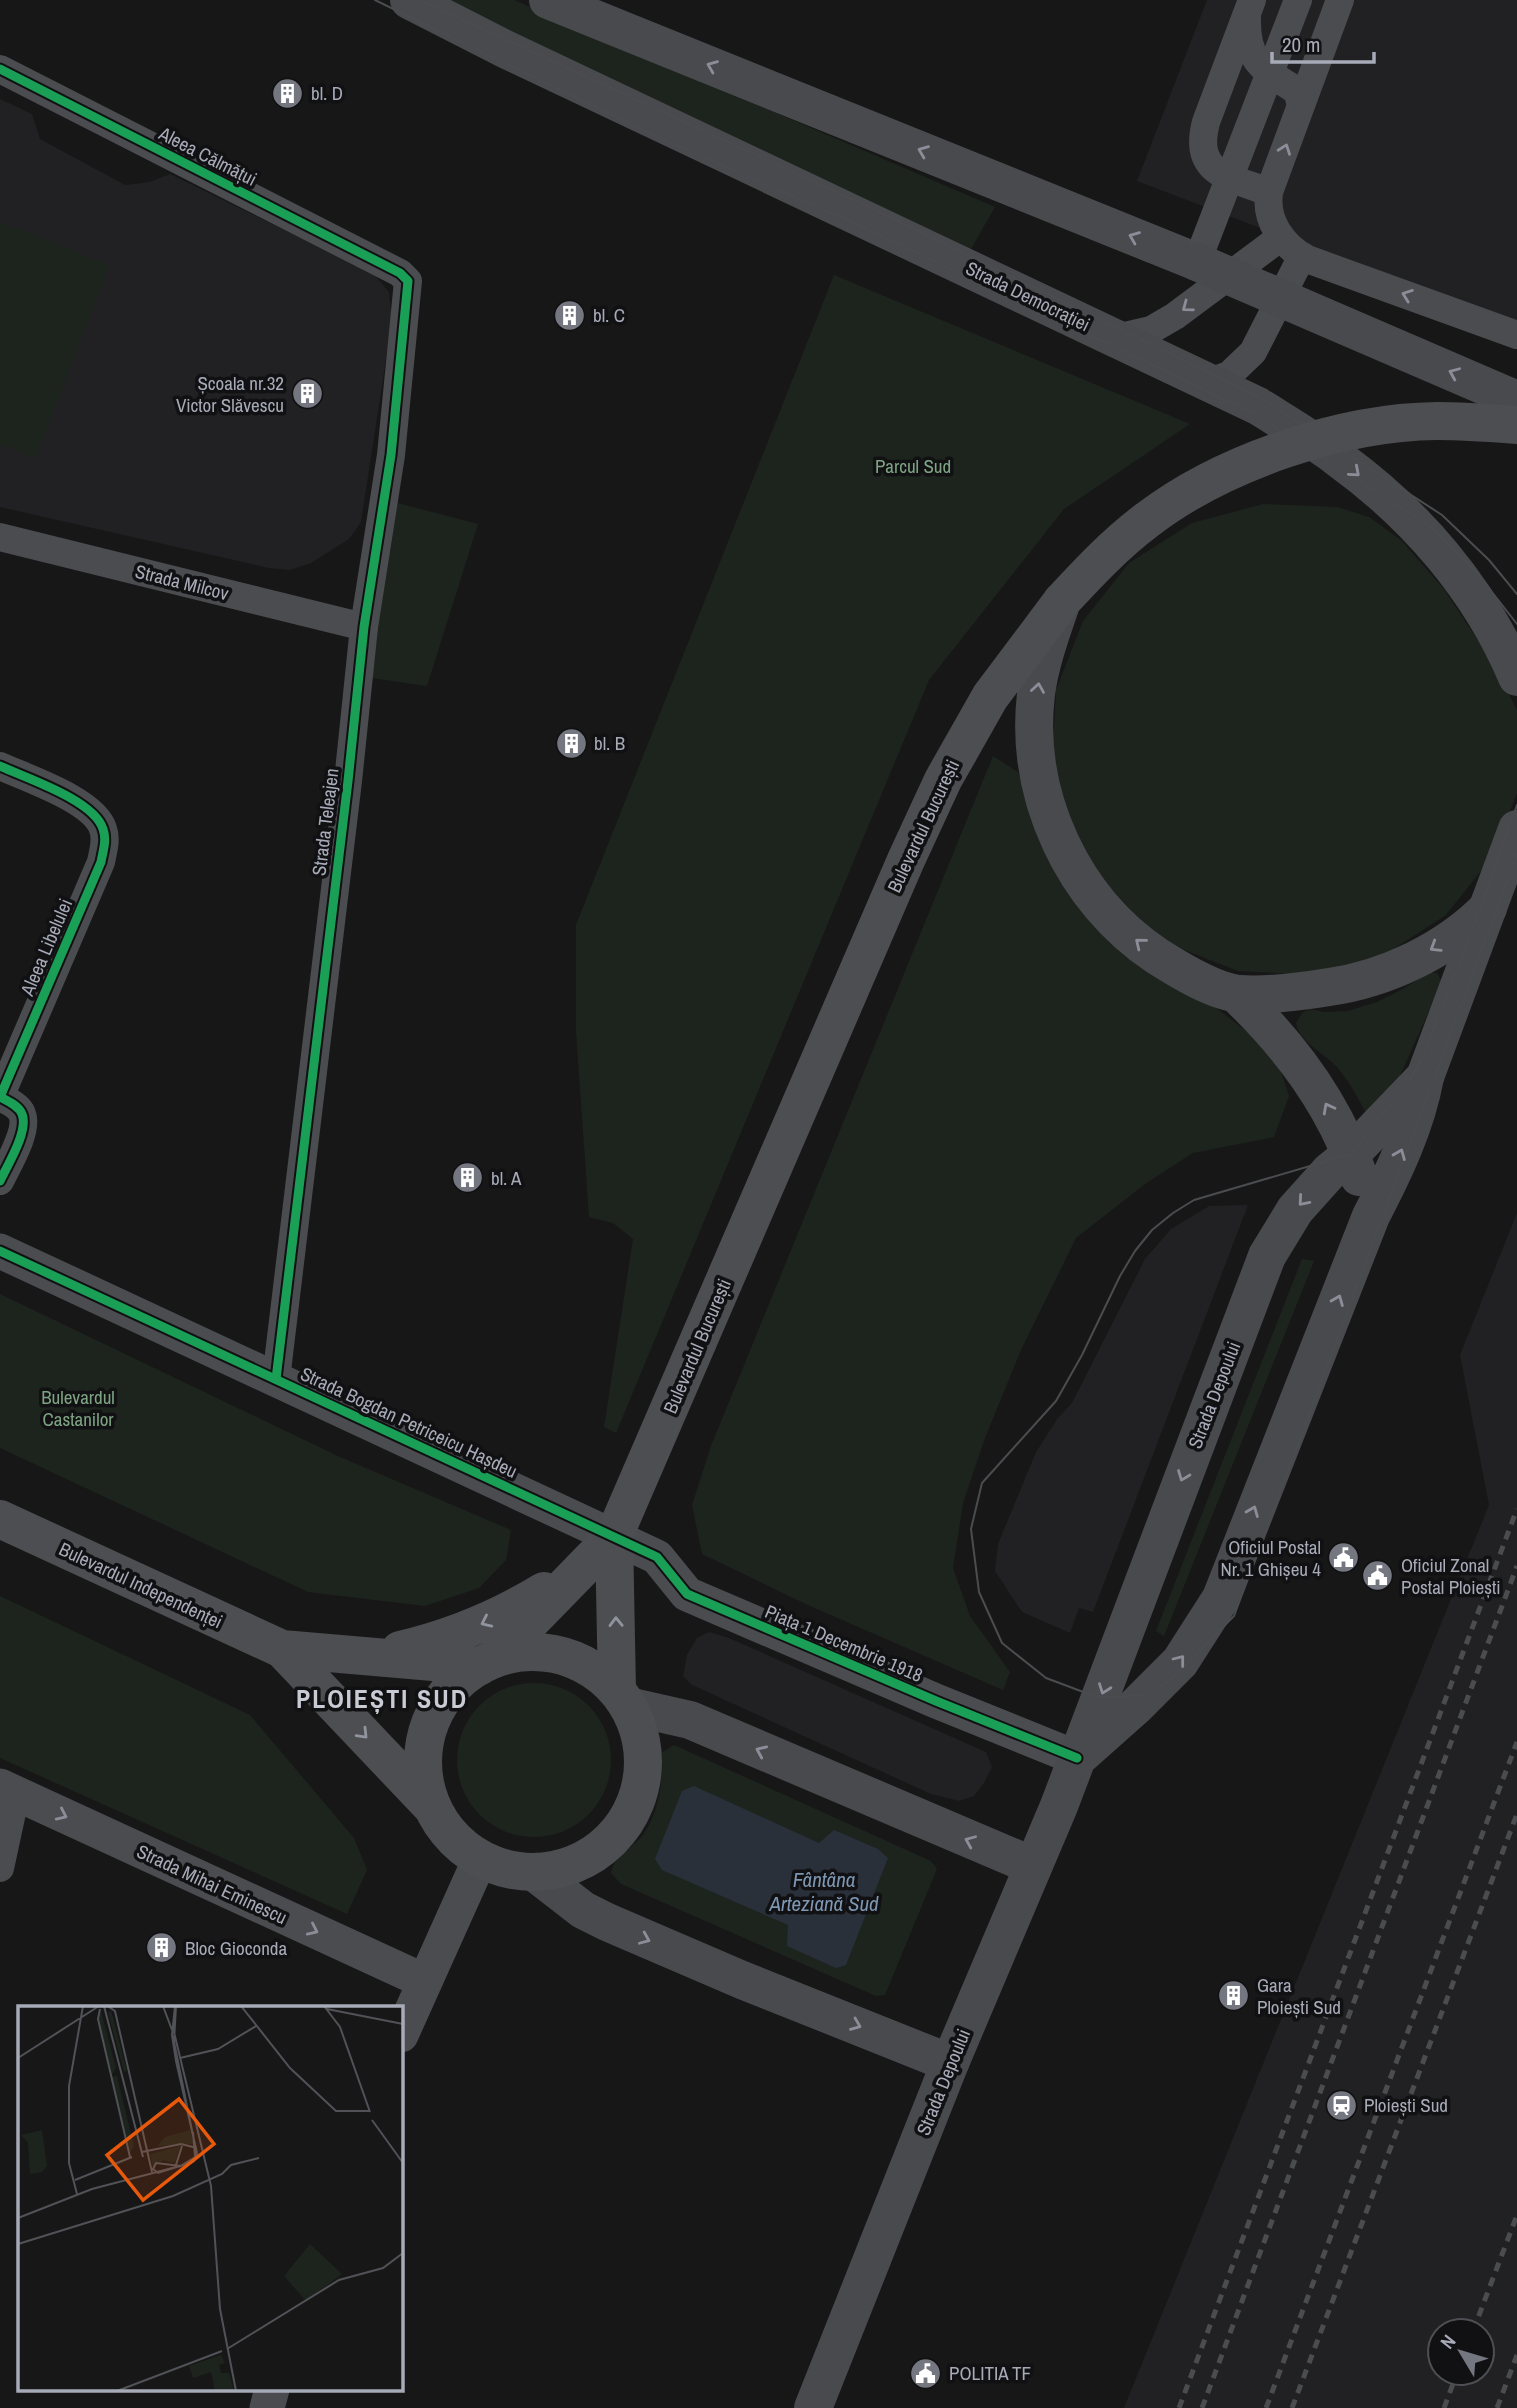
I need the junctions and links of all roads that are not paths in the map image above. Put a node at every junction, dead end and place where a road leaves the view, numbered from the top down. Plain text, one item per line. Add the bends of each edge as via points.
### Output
1 (409, 0) edge
2 (422, 0) edge
3 (548, 0) edge
4 (1298, 0) edge
5 (1340, 0) edge
6 (1250, 7) edge
7 (454, 22) junction
8 (0, 69) edge
9 (1264, 71) junction
10 (1220, 85) junction
11 (1301, 105) junction
12 (1269, 192) junction
13 (1281, 237) junction
14 (1302, 256) junction
15 (1197, 262) junction
16 (400, 273) joint
17 (1517, 335) edge
18 (1117, 338) junction
19 (1253, 352) junction
20 (1210, 382) junction
21 (1517, 400) edge
22 (1258, 406) junction
23 (1517, 425) edge
24 (0, 537) edge
25 (1456, 573) junction
26 (1062, 601) junction
27 (364, 627) junction
28 (1517, 648) edge
29 (1517, 677) edge
30 (0, 766) edge
31 (1517, 830) edge
32 (1489, 906) junction
33 (1236, 993) junction
34 (1425, 1077) junction
35 (0, 1097) edge
36 (1351, 1154) junction
37 (0, 1181) edge
38 (1371, 1216) junction
39 (0, 1251) edge
40 (276, 1379) junction
41 (0, 1519) edge
42 (621, 1520) junction
43 (587, 1564) junction
44 (282, 1649) junction
45 (372, 1657) junction
46 (487, 1663) junction
47 (623, 1698) junction
48 (1077, 1758) junction
49 (8, 1790) edge
50 (432, 1807) junction
51 (480, 1859) junction
52 (1033, 1866) junction
53 (0, 1868) edge
54 (534, 1872) junction
55 (424, 1981) junction
56 (402, 2033) edge
57 (950, 2063) junction
58 (272, 2390) edge
59 (267, 2408) edge
60 (814, 2408) edge

1 - 7 main road, Strada Democrației
2 - 7 main road, Strada Democrației
15 -> 3 main road
4 - 15 street, bridge
5 - 11 street
6 - 9 street via 1251,53
6 - 10 street
7 - 18 main road, Strada Democrației
8 - 16 street, Aleea Călmățui
9 - 10 street via 1248,69
9 - 11 street via 1297,91
10 - 12 street via 1202,138 1203,154 1214,169
12 -> 11 street
12 - 13 street via 1270,216
13 - 14 street
13 -> 18 street via 1175,316 1151,330
17 -> 14 street
14 - 19 street
21 -> 15 main road, bridge
16 - 27 street, Strada Teleajen via 408,281 391,455
18 - 20 main road, Strada Democrației
19 - 20 street via 1228,375
19 - 22 street via 1250,386
20 - 22 main road, Strada Democrației
22 -> 25 main road, Strada Democrației via 1340,459 1410,519
23 - 26 main road, Bulevardul București, bridge via 1435,421 1392,425 1339,434 1235,469 1148,519 1105,555
24 - 27 street, Strada Milcov
25 - 28 street via 1467,576
25 - 29 main road, Strada Democrației via 1489,620
33 -> 26 main road via 1198,980 1143,947 1097,902 1063,849 1041,788 1034,725 1045,653
26 - 42 main road, Bulevardul București via 990,697 943,780
27 - 40 street, Strada Teleajen
30 - 35 street, Aleea Libelulei via 82,804 103,828 105,844
31 - 32 main road
32 -> 33 main road via 1451,938 1389,972 1348,985 1276,994
32 - 34 main road, Strada Depoului
36 -> 33 main road via 1315,1084
34 - 36 main road, Strada Depoului
38 -> 34 main road, Strada Depoului via 1420,1104
35 - 37 street, Aleea Libelulei via 22,1113 23,1126
36 - 38 main road
36 -> 48 main road, Strada Depoului via 1295,1210 1267,1256
48 -> 38 main road, Strada Depoului via 1180,1662 1220,1598
39 - 40 street, Strada Bogdan Petriceicu Hașdeu
40 - 42 street, Strada Bogdan Petriceicu Hașdeu
41 - 44 main road, Bulevardul Independenței
42 - 43 main road, Bulevardul București
47 -> 42 main road, Bulevardul București
42 - 48 street, Piața 1 Decembrie 1918 via 687,1594
43 -> 45 main road via 515,1609 468,1631
43 - 46 main road, Bulevardul București
44 - 45 main road, Bulevardul Independenței
44 -> 50 main road, Bulevardul Independenței
45 - 46 main road, Bulevardul Independenței
46 - 47 main road, Bulevardul Independenței via 538,1652 570,1658 598,1673
46 - 50 main road, Bulevardul Independenței via 454,1686 435,1712 425,1743 424,1775
52 -> 47 main road via 690,1720
47 - 54 main road, Bulevardul Independenței via 641,1739 643,1774 634,1809 613,1838 585,1860
48 - 52 main road, Strada Depoului
49 - 53 street
49 -> 55 street, Strada Mihai Eminescu
50 - 51 main road, Bulevardul Independenței via 444,1828
51 - 54 main road, Bulevardul Independenței
51 - 55 street
52 - 57 main road, Strada Depoului
54 -> 57 main road via 583,1910 607,1922
55 - 56 street
57 - 60 main road, Strada Depoului
58 - 59 street

